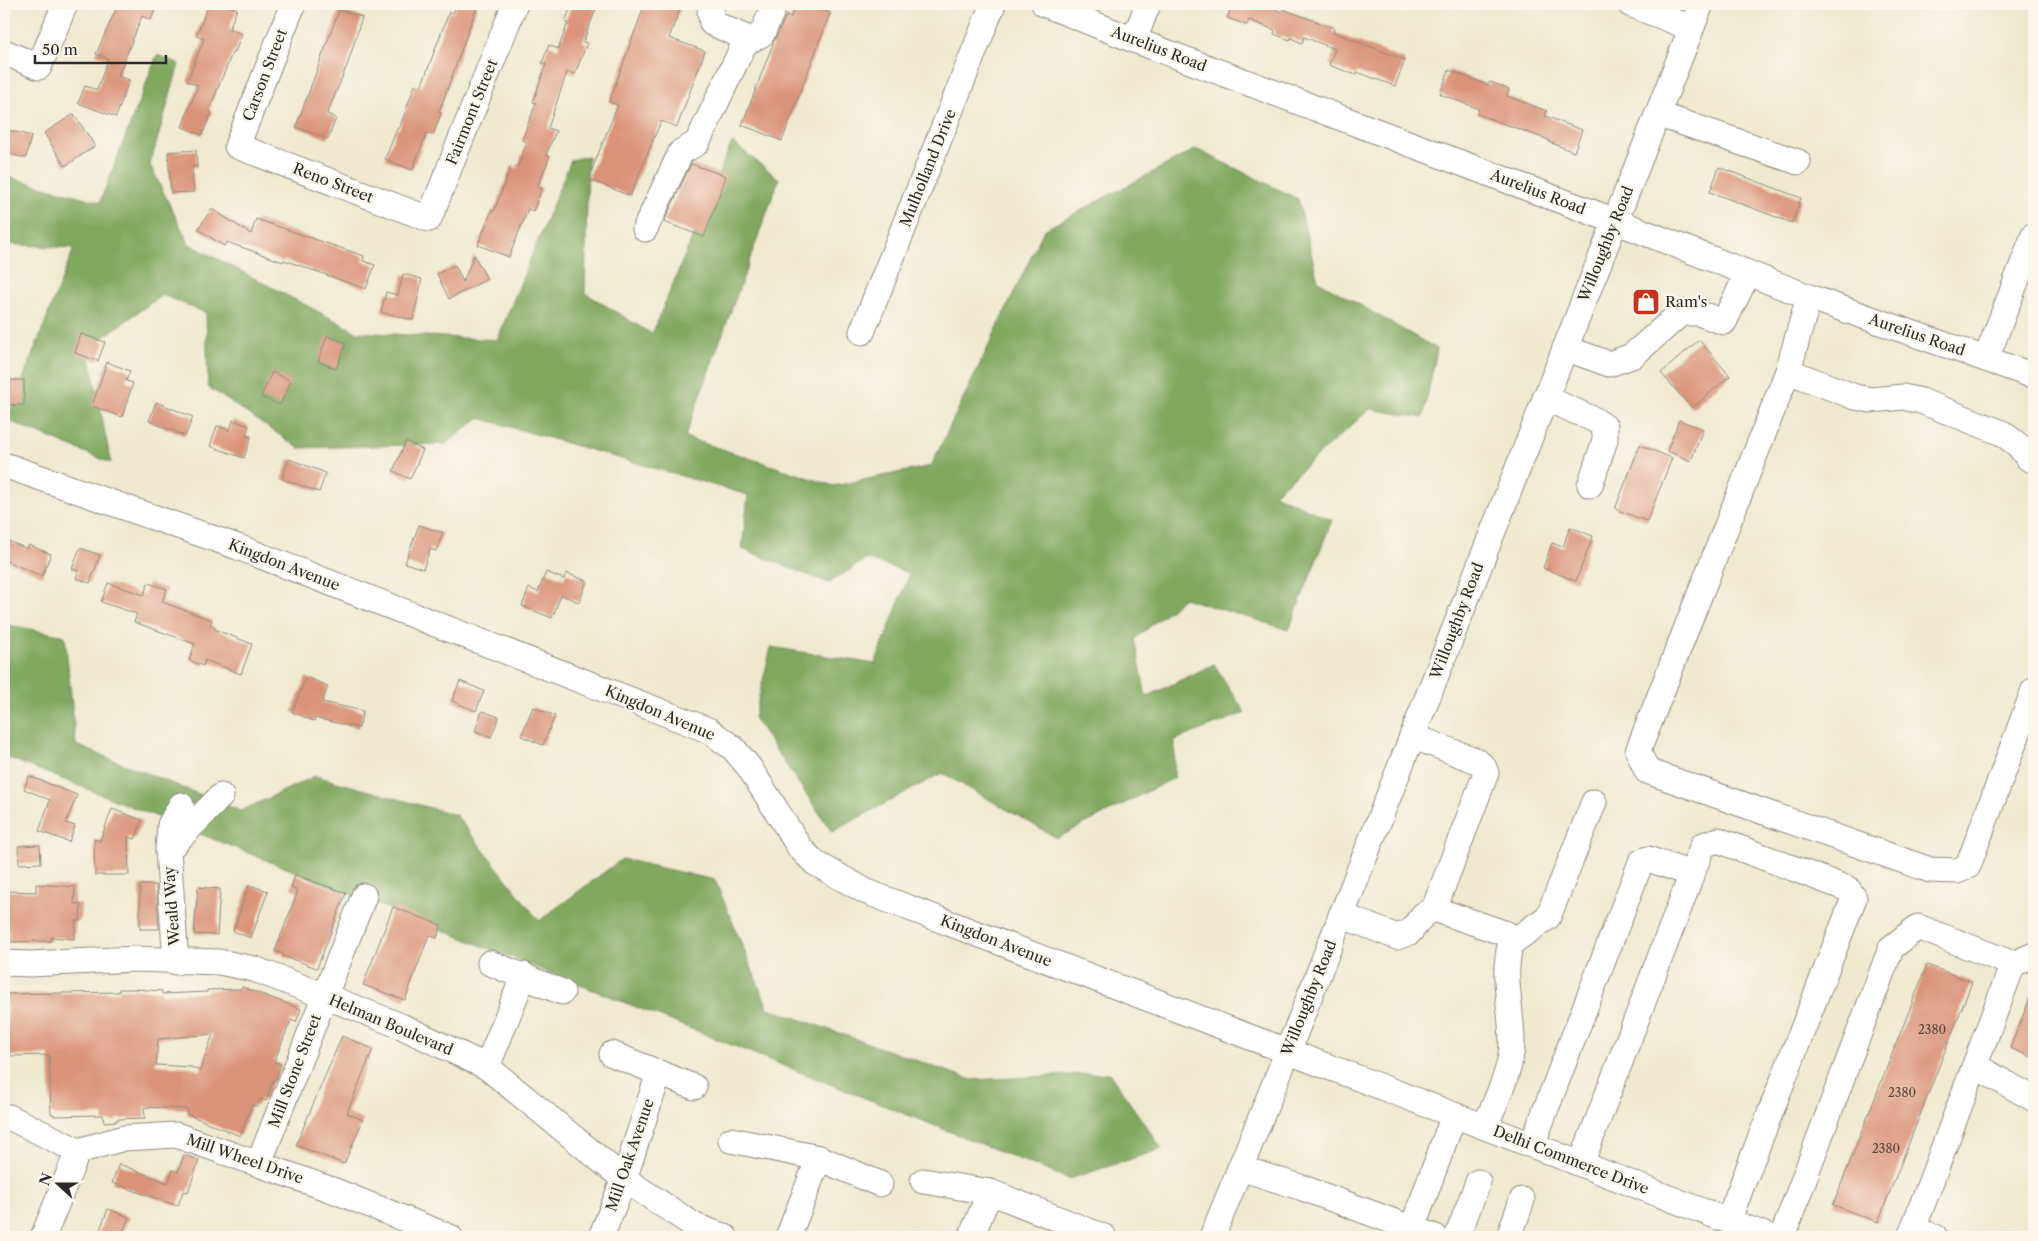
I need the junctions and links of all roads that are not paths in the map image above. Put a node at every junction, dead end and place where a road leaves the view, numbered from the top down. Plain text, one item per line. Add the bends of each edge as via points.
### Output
1 (65, 4) edge
2 (293, 4) edge
3 (516, 4) edge
4 (712, 4) edge
5 (775, 4) edge
6 (993, 4) edge
7 (1044, 4) edge
8 (1148, 4) edge
9 (1630, 4) edge
10 (1700, 4) edge
11 (1691, 28) junction
12 (747, 38) junction
13 (1134, 40) junction
14 (4, 52) edge
15 (1657, 114) junction
16 (237, 146) joint
17 (1798, 162) dead end
18 (429, 219) joint
19 (1615, 221) junction
20 (645, 229) dead end
21 (2034, 235) edge
22 (1748, 273) junction
23 (2026, 279) edge
24 (1809, 297) junction
25 (862, 332) dead end
26 (1564, 348) junction
27 (1986, 359) junction
28 (1788, 371) junction
29 (2034, 376) edge
30 (1544, 398) junction
31 (2034, 461) edge
32 (4, 465) edge
33 (1590, 485) dead end
34 (2034, 690) edge
35 (1412, 736) junction
36 (221, 796) dead end
37 (1594, 802) dead end
38 (181, 805) dead end
39 (168, 850) junction
40 (1692, 874) junction
41 (364, 896) dead end
42 (1434, 910) junction
43 (1342, 915) junction
44 (1512, 943) junction
45 (2024, 959) edge
46 (176, 962) junction
47 (4, 963) edge
48 (490, 963) dead end
49 (524, 975) junction
50 (562, 992) dead end
51 (325, 996) junction
52 (1288, 1051) junction
53 (612, 1054) dead end
54 (1975, 1066) junction
55 (488, 1067) junction
56 (659, 1073) junction
57 (1371, 1083) joint
58 (694, 1087) dead end
59 (2034, 1099) edge
60 (1454, 1115) junction
61 (9, 1117) dead end
62 (1486, 1127) junction
63 (731, 1140) dead end
64 (1532, 1145) junction
65 (78, 1151) junction
66 (819, 1158) junction
67 (259, 1163) junction
68 (1582, 1164) junction
69 (1240, 1168) junction
70 (624, 1179) junction
71 (923, 1181) dead end
72 (1478, 1182) dead end
73 (880, 1184) dead end
74 (990, 1192) junction
75 (1522, 1200) dead end
76 (1729, 1227) edge
77 (1424, 1233) edge
78 (1920, 1234) edge
79 (43, 1237) edge
80 (450, 1237) edge
81 (601, 1237) edge
82 (725, 1237) edge
83 (788, 1237) edge
84 (971, 1237) edge
85 (1104, 1237) edge
86 (1212, 1237) edge
87 (1457, 1237) edge
88 (1509, 1237) edge
89 (1770, 1237) edge
90 (1782, 1237) edge

1 - 14 street via 39,67
2 - 16 street, Carson Street
3 - 18 street, Fairmont Street
4 - 12 street via 712,23
5 - 12 street via 762,34 751,40
6 - 25 street, Mulholland Drive
7 - 13 street, Aurelius Road
8 - 13 street
9 - 11 street
10 - 11 street, Willoughby Road
11 - 15 street, Willoughby Road
12 - 20 street via 697,143 681,152
13 - 19 street, Aurelius Road
15 - 17 street
15 - 19 street, Willoughby Road
16 - 18 street, Reno Street
19 - 22 street, Aurelius Road
19 - 26 street, Willoughby Road
21 - 23 street
22 - 24 street, Aurelius Road
22 - 26 street via 1724,322 1698,313 1682,313 1632,356 1609,364
23 - 27 street
24 - 27 street, Aurelius Road
24 - 28 street
26 - 30 street, Willoughby Road
27 - 29 street, Aurelius Road
28 - 31 street via 1855,397 1871,400 1903,397 1921,401 2002,433
28 - 34 street via 1638,751 1647,771 1930,870 1957,871 1968,866
30 - 33 street via 1605,427 1606,440
30 - 35 street, Willoughby Road
32 - 52 street, Kingdon Avenue via 238,548 708,730 733,748 749,767 800,848 816,864 858,888
35 - 42 street via 1477,761 1486,773
35 - 43 street, Willoughby Road
36 - 39 street, Weald Way
37 - 44 street via 1548,917
38 - 39 street, Weald Way via 170,825
39 - 46 street, Weald Way
40 - 64 street via 1648,859 1640,862
40 - 68 street
40 - 76 street via 1703,845 1718,840 1848,889 1854,898
41 - 51 street, Mill Stone Street
42 - 43 street via 1423,916 1410,932 1397,937
42 - 44 street via 1507,934
43 - 52 street, Willoughby Road
44 - 62 street via 1506,958 1512,1044 1508,1070
45 - 54 street
45 - 90 street via 1918,927 1891,948
46 - 47 street, Helman Boulevard via 135,959
46 - 51 street, Helman Boulevard via 219,962 254,969
48 - 49 street
49 - 50 street
49 - 55 street
51 - 55 street, Helman Boulevard via 401,1026
51 - 67 street, Mill Stone Street
52 - 57 street, Kingdon Avenue
52 - 69 street, Willoughby Road
53 - 56 street
54 - 59 street
54 - 78 street
55 - 70 street, Helman Boulevard
56 - 58 street
56 - 70 street, Mill Oak Avenue
57 - 60 street, Delhi Commerce Drive
60 - 62 street, Delhi Commerce Drive
60 - 77 street
61 - 65 street
62 - 64 street, Delhi Commerce Drive
63 - 66 street
64 - 68 street, Delhi Commerce Drive
65 - 67 street, Mill Wheel Drive via 124,1138 176,1135
65 - 79 street
66 - 73 street
66 - 83 street
67 - 80 street, Mill Wheel Drive
68 - 76 street, Delhi Commerce Drive
69 - 77 street
69 - 86 street, Willoughby Road
70 - 81 street, Mill Oak Avenue
70 - 82 street, Helman Boulevard via 695,1226
71 - 74 street
72 - 87 street
74 - 84 street
74 - 85 street
75 - 88 street
76 - 89 street, Delhi Commerce Drive

